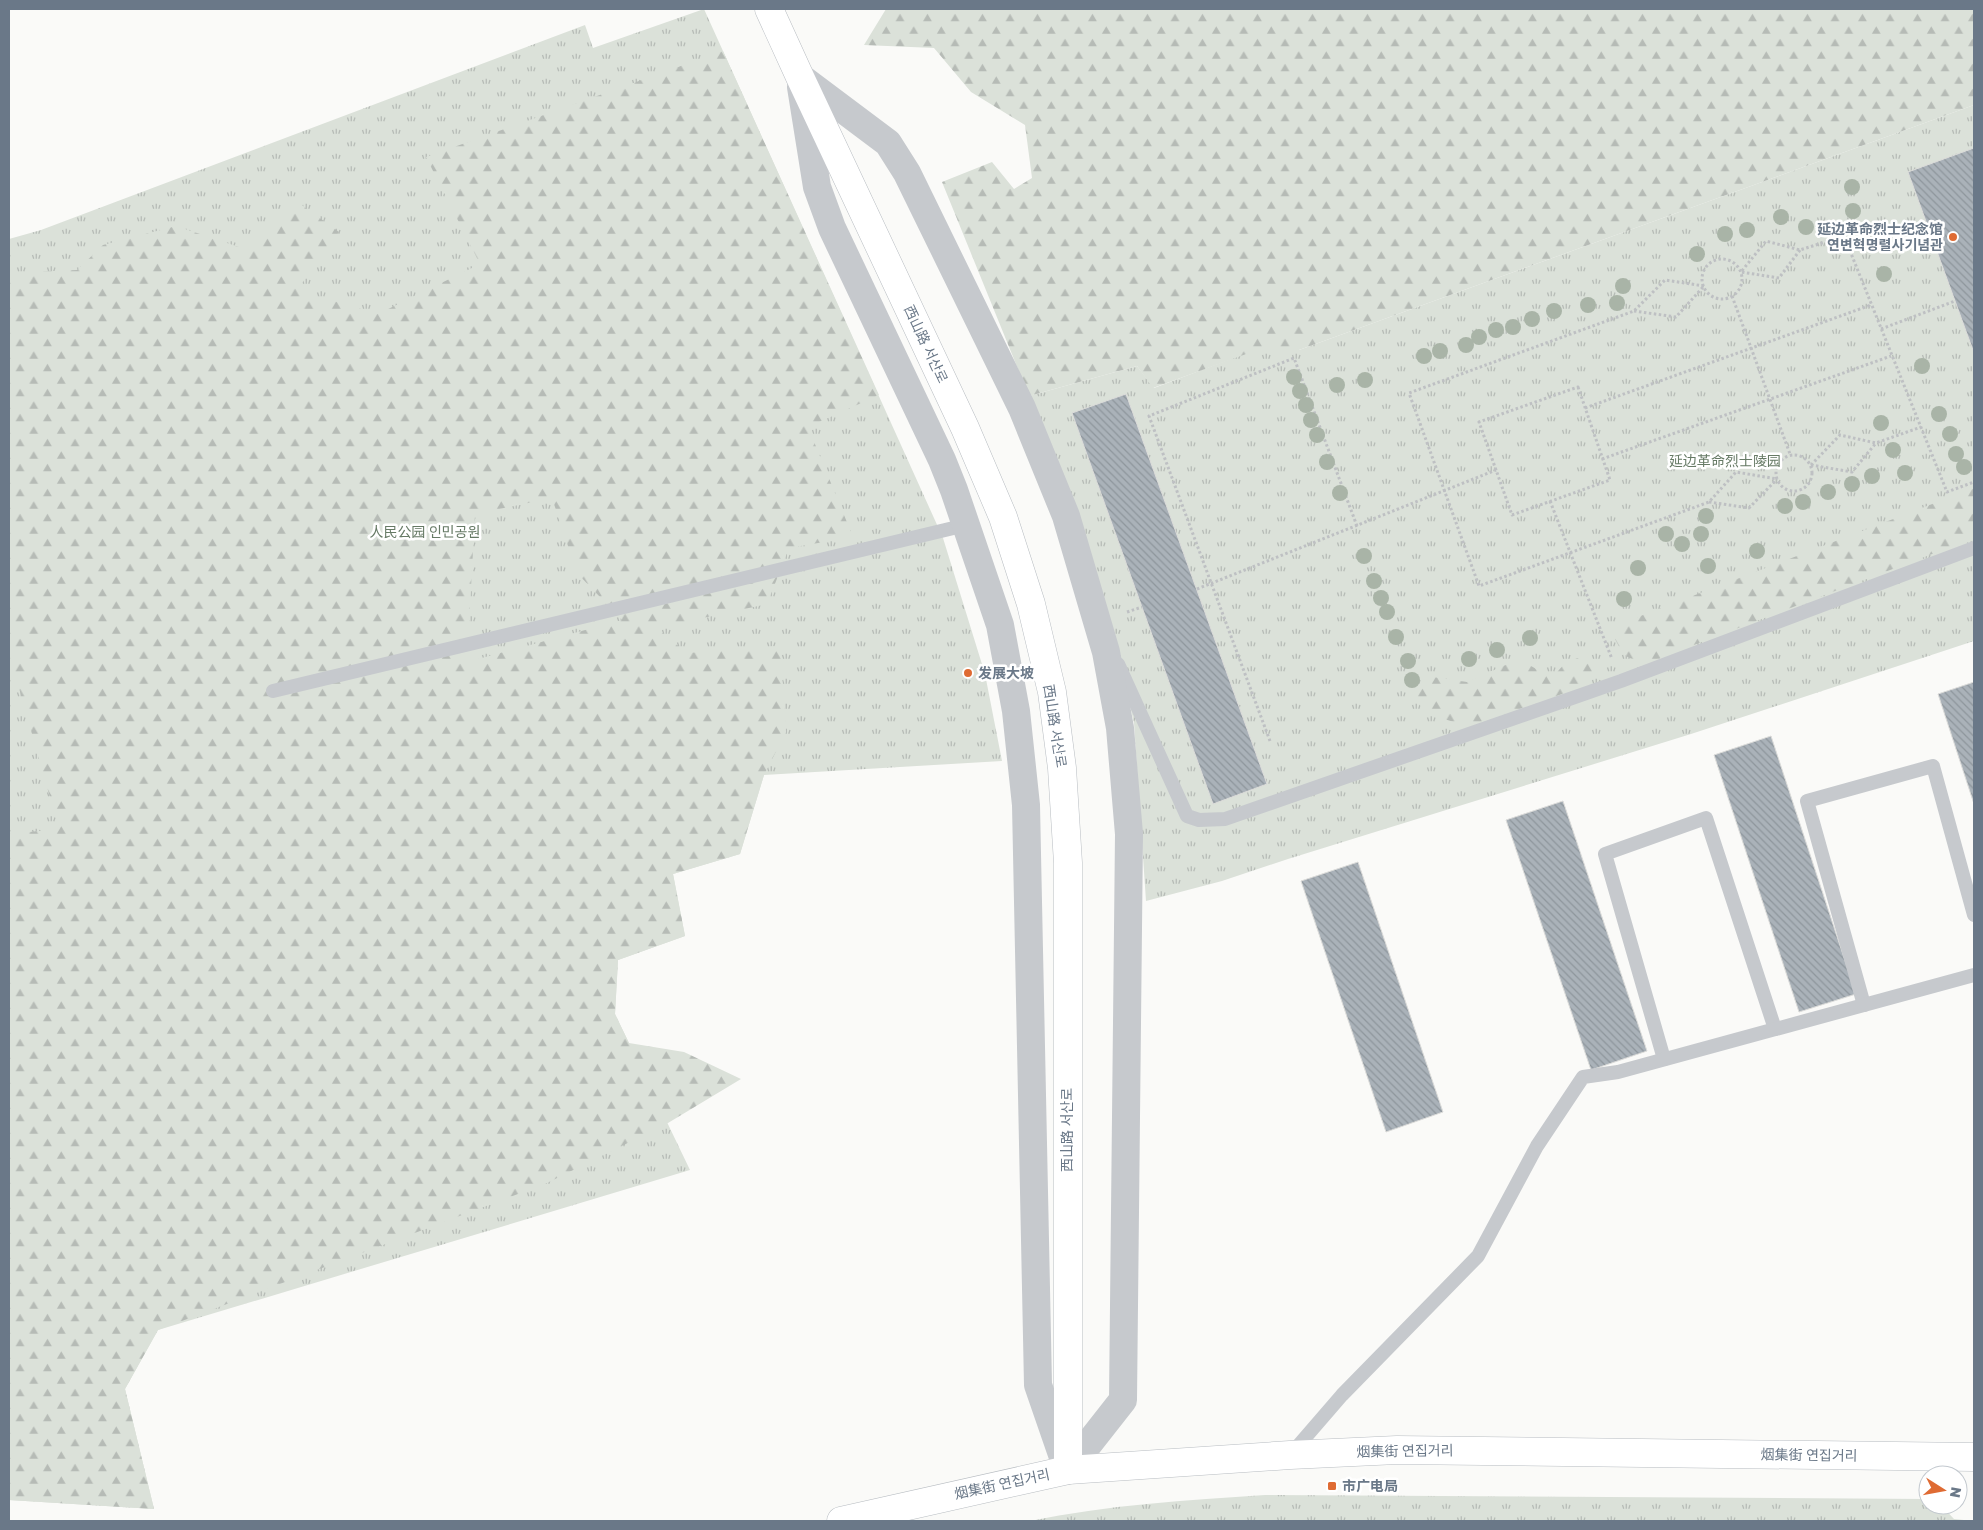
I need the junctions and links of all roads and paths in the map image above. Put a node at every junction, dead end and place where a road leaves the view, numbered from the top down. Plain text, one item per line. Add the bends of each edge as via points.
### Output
1 (769, 9) edge
2 (800, 77) junction
3 (1800, 250) junction
4 (1741, 272) junction
5 (1704, 286) junction
6 (1732, 296) junction
7 (1955, 301) dead end
8 (1871, 305) junction
9 (1634, 311) junction
10 (1881, 329) junction
11 (1751, 348) junction
12 (1892, 356) junction
13 (1770, 399) junction
14 (1585, 408) junction
15 (1920, 427) junction
16 (1876, 442) junction
17 (1790, 454) junction
18 (1602, 459) junction
19 (1811, 465) junction
20 (1496, 470) junction
21 (1777, 479) junction
22 (1974, 482) edge
23 (1445, 491) junction
24 (1550, 501) junction
25 (1709, 502) junction
26 (966, 526) junction
27 (1357, 526) junction
28 (1974, 548) edge
29 (1570, 552) junction
30 (1212, 584) junction
31 (1197, 589) dead end
32 (1098, 620) junction
33 (1621, 681) junction
34 (273, 691) dead end
35 (1270, 741) dead end
36 (1974, 916) edge
37 (1974, 975) edge
38 (1864, 1005) junction
39 (1774, 1029) junction
40 (1664, 1059) junction
41 (1290, 1455) junction
42 (1974, 1458) edge
43 (1068, 1470) junction
44 (841, 1521) edge

1 - 2 street, 西山路 서산로
2 - 26 street via 816,187 832,228 942,460
2 - 32 street via 888,143 907,173 1022,408 1066,516
2 - 43 street, 西山路 서산로 via 1003,516 1031,604 1052,692 1062,768 1068,863
3 - 4 path via 1779,278
3 - 4 path via 1766,241
3 - 8 path via 1844,236
4 - 5 path via 1728,260 1715,260 1703,273
4 - 6 path via 1741,286
5 - 6 path via 1712,296
5 - 9 path via 1665,280
5 - 9 path via 1676,318
6 - 11 path
7 - 10 path
8 - 10 path
8 - 11 path
9 - 23 path via 1409,393
10 - 12 path
11 - 13 path
11 - 14 path
12 - 13 path
12 - 15 path
13 - 17 path
13 - 18 path
14 - 18 path
14 - 20 path via 1578,387 1479,422
15 - 16 path
15 - 22 path via 1946,492
16 - 19 path via 1840,435
16 - 19 path via 1852,472
17 - 19 path via 1802,456
17 - 21 path via 1780,461
18 - 24 path via 1610,480
19 - 21 path via 1812,477 1801,490 1790,491
20 - 23 path
20 - 24 path via 1512,515
21 - 25 path via 1749,508
21 - 25 path via 1736,472
23 - 27 path
23 - 29 path via 1479,586
24 - 29 path
25 - 29 path
26 - 34 lane
26 - 43 street via 1000,625 1016,711 1026,805 1038,1385
27 - 30 path
27 - 30 path via 1294,358 1149,416
28 - 33 lane
29 - 33 path
30 - 31 path
30 - 35 path
32 - 33 lane via 1187,816 1199,820 1225,819
32 - 43 street via 1120,728 1129,834 1123,1400
36 - 38 lane via 1933,766 1807,801
37 - 38 lane
38 - 39 lane
39 - 40 lane
39 - 40 lane via 1706,818 1605,854
40 - 41 lane via 1618,1072 1583,1077 1537,1146 1478,1256 1342,1395
41 - 42 street, 烟集街 연집거리 via 1397,1450
41 - 43 street, 烟集街 연집거리
43 - 44 street, 烟集街 연집거리

